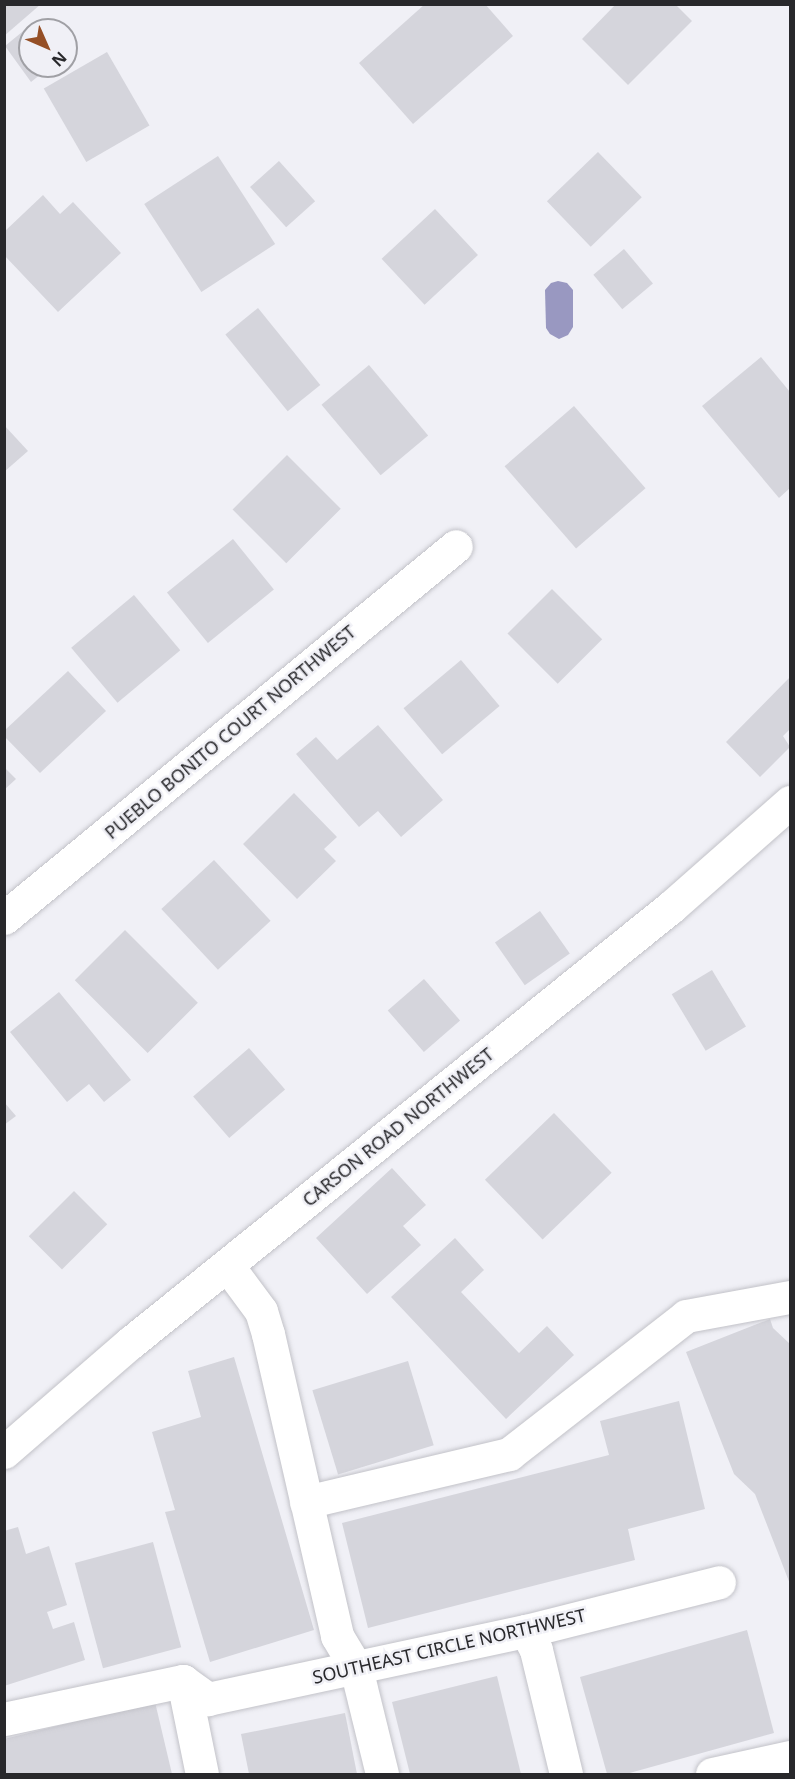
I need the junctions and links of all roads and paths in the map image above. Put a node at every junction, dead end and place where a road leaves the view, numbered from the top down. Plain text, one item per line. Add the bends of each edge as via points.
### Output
1 (456, 546) dead end
2 (790, 802) edge
3 (4, 918) edge
4 (227, 1265) junction
5 (790, 1297) edge
6 (4, 1452) edge
7 (306, 1502) junction
8 (719, 1582) dead end
9 (526, 1631) junction
10 (356, 1668) junction
11 (183, 1681) junction
12 (4, 1719) edge
13 (790, 1757) edge
14 (202, 1774) edge
15 (382, 1774) edge
16 (566, 1774) edge
17 (712, 1774) edge

1 - 3 street, PUEBLO BONITO COURT NORTHWEST
2 - 4 street, CARSON ROAD NORTHWEST via 671,907
4 - 6 street, CARSON ROAD NORTHWEST
4 - 7 street via 261,1311
5 - 7 street via 686,1316 509,1454
7 - 10 street via 337,1636
8 - 9 street, SOUTHEAST CIRCLE NORTHWEST
9 - 10 street, SOUTHEAST CIRCLE NORTHWEST
9 - 16 street via 536,1650
10 - 11 street, SOUTHEAST CIRCLE NORTHWEST via 208,1699
10 - 15 street
11 - 12 street
11 - 14 street
13 - 17 street

